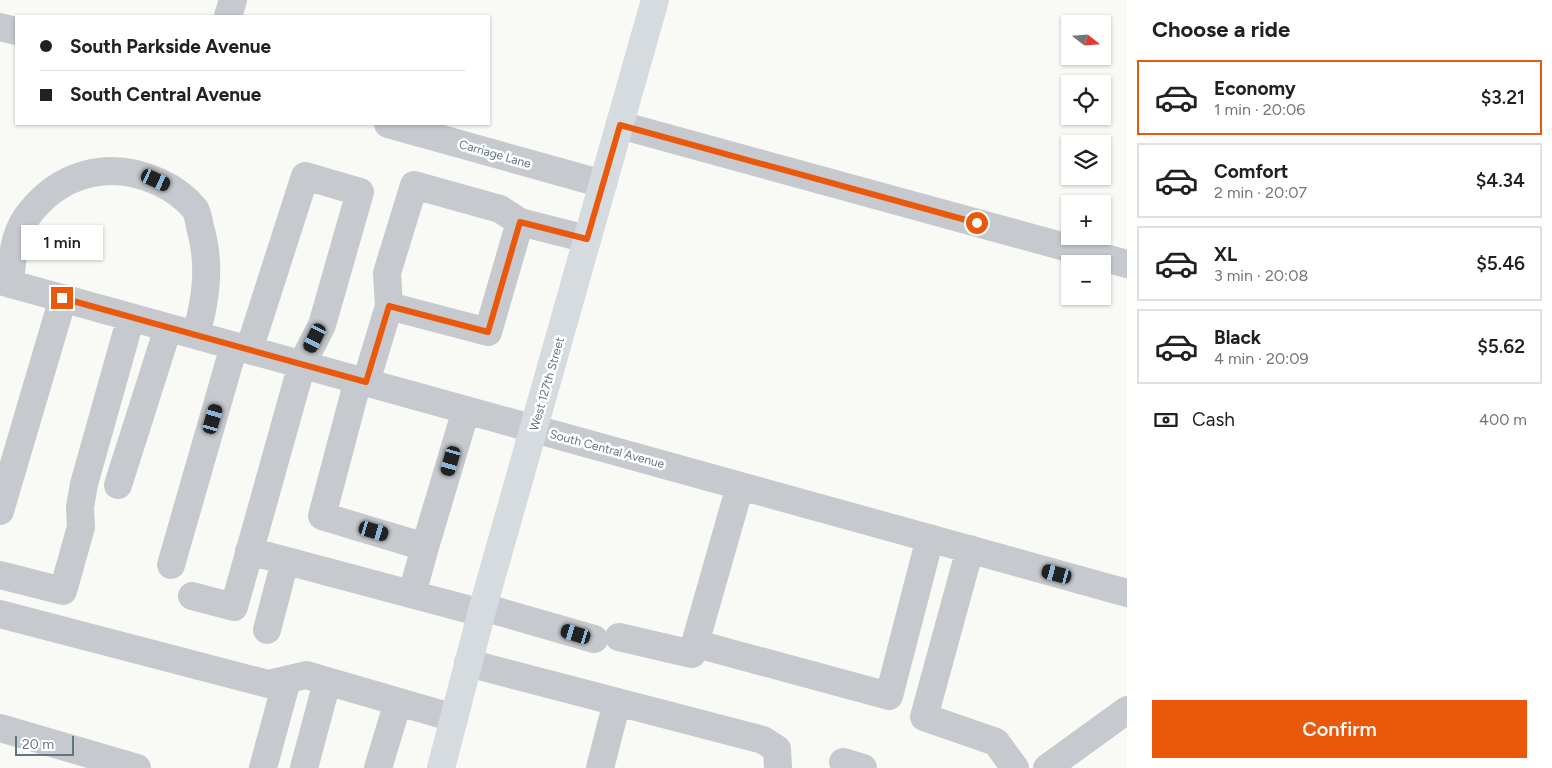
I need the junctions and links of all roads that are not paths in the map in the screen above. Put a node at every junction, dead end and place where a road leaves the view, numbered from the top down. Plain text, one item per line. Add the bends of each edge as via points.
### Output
1 (233, 0) edge
2 (655, 0) edge
3 (228, 15) edge
4 (0, 27) edge
5 (15, 31) edge
6 (392, 125) edge
7 (620, 125) junction
8 (603, 184) junction
9 (520, 222) junction
10 (587, 239) junction
11 (1127, 264) edge
12 (5, 282) edge
13 (62, 298) junction
14 (389, 306) junction
15 (131, 317) junction
16 (168, 328) junction
17 (196, 335) junction
18 (242, 348) junction
19 (302, 364) junction
20 (362, 381) junction
21 (466, 410) junction
22 (534, 429) junction
23 (118, 485) dead end
24 (740, 486) junction
25 (0, 511) edge
26 (930, 538) junction
27 (425, 546) junction
28 (970, 549) junction
29 (250, 552) junction
30 (285, 561) junction
31 (171, 565) dead end
32 (0, 575) edge
33 (1127, 593) edge
34 (412, 594) junction
35 (192, 596) dead end
36 (483, 610) junction
37 (0, 614) edge
38 (267, 630) dead end
39 (708, 647) dead end
40 (468, 663) junction
41 (287, 680) junction
42 (327, 682) junction
43 (398, 702) junction
44 (617, 702) junction
45 (1127, 710) edge
46 (454, 718) junction
47 (0, 728) edge
48 (137, 768) edge
49 (263, 768) edge
50 (304, 768) edge
51 (378, 768) edge
52 (441, 768) edge
53 (600, 768) edge
54 (778, 768) edge
55 (1015, 768) edge
56 (1047, 768) edge

1 - 3 street
2 - 7 main road, West 127th Street
4 - 5 street
6 - 8 street, Carriage Lane
7 - 8 main road, West 127th Street
7 - 11 street
8 - 10 main road, West 127th Street
9 - 10 street
9 - 14 street via 488,332
9 - 14 street via 500,209 414,185 387,273
10 - 22 main road, West 127th Street
12 - 13 street, South Central Avenue
12 - 17 street via 25,220 47,194 76,177 108,170 141,173 171,187 196,210 205,243 208,275
13 - 15 street, South Central Avenue
13 - 25 street
14 - 20 street
15 - 16 street, South Central Avenue
15 - 32 street via 84,484 81,527 63,591
16 - 17 street, South Central Avenue
16 - 23 street
17 - 18 street, South Central Avenue
18 - 19 street, South Central Avenue
18 - 19 street via 305,176 360,192 322,325
18 - 31 street
19 - 20 street, South Central Avenue
19 - 29 street
20 - 21 street, South Central Avenue
20 - 27 street via 322,516
21 - 22 street, South Central Avenue
21 - 27 street
22 - 24 street, South Central Avenue
22 - 36 main road, West 127th Street
24 - 26 street, South Central Avenue
24 - 36 street via 692,654
26 - 28 street, South Central Avenue
26 - 39 street via 889,696
27 - 34 street
28 - 33 street, South Central Avenue
28 - 55 street via 924,717 996,742
29 - 30 street
29 - 35 street via 234,607
30 - 34 street
30 - 38 street
34 - 36 street
36 - 40 main road, West 127th Street
37 - 41 street via 268,684
40 - 44 street
40 - 46 main road, West 127th Street
41 - 42 street via 306,675
41 - 49 street
42 - 43 street
42 - 50 street
43 - 46 street
43 - 51 street
44 - 53 street
44 - 54 street via 763,740 777,749
45 - 56 street
46 - 52 main road, West 127th Street
47 - 48 street

